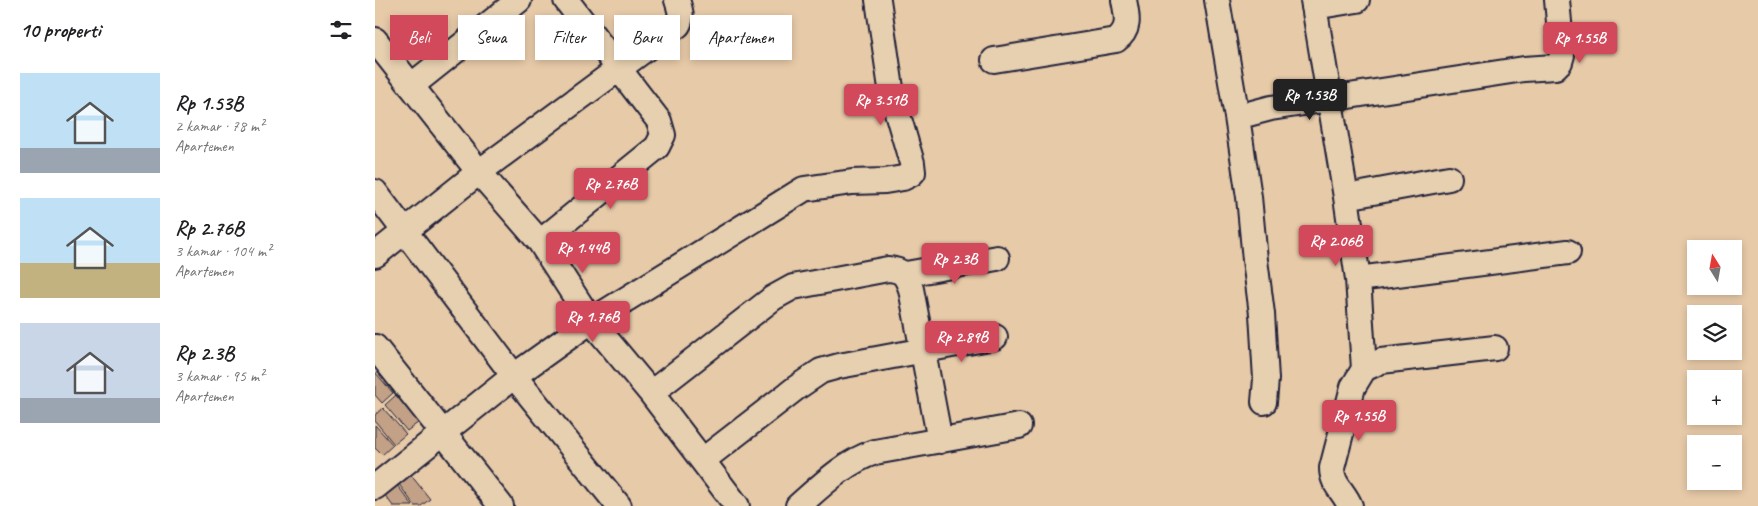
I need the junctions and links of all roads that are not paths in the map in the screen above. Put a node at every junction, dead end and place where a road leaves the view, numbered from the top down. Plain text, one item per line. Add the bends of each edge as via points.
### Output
1 (519, 0) edge
2 (566, 0) edge
3 (677, 0) edge
4 (878, 0) edge
5 (1124, 0) edge
6 (1217, 0) edge
7 (1357, 0) edge
8 (1557, 0) edge
9 (1313, 3) edge
10 (375, 40) edge
11 (994, 60) dead end
12 (620, 69) junction
13 (411, 86) junction
14 (1329, 99) junction
15 (1237, 117) junction
16 (479, 172) junction
17 (1449, 178) dead end
18 (375, 192) edge
19 (1346, 196) junction
20 (405, 230) junction
21 (540, 242) junction
22 (1568, 252) dead end
23 (375, 255) edge
24 (997, 258) dead end
25 (905, 274) junction
26 (1358, 279) junction
27 (591, 321) junction
28 (995, 337) dead end
29 (1495, 348) dead end
30 (376, 351) edge
31 (922, 351) junction
32 (1364, 369) junction
33 (514, 376) junction
34 (651, 392) junction
35 (1264, 402) dead end
36 (1019, 426) dead end
37 (443, 433) junction
38 (940, 441) junction
39 (703, 460) junction
40 (375, 487) edge
41 (501, 506) edge
42 (619, 506) edge
43 (737, 506) edge
44 (799, 506) edge
45 (1350, 506) edge

1 - 13 street
2 - 12 street
3 - 12 street via 681,14 678,25
4 - 27 street via 892,94 912,163 911,174 885,181 804,189
5 - 11 street via 1127,25 1123,35 1116,40
6 - 15 street
7 - 9 street
8 - 14 street via 1562,55 1555,67
9 - 14 street
10 - 13 street
12 - 16 street
12 - 21 street via 659,121 663,135 661,141
13 - 16 street
14 - 15 street
14 - 19 street
15 - 35 street via 1263,314
16 - 20 street
16 - 21 street
17 - 19 street
18 - 20 street
19 - 26 street
20 - 23 street
20 - 33 street
21 - 27 street
22 - 26 street
24 - 25 street
25 - 31 street via 911,289
25 - 34 street via 888,269 793,287 773,298
26 - 32 street
27 - 33 street
27 - 34 street
28 - 31 street
29 - 32 street via 1381,361
30 - 37 street
31 - 38 street
31 - 39 street via 821,371
32 - 45 street via 1353,387 1332,468 1332,477
33 - 37 street
33 - 42 street
34 - 39 street
36 - 38 street
37 - 40 street
37 - 41 street
38 - 44 street via 864,456 840,470
39 - 43 street

